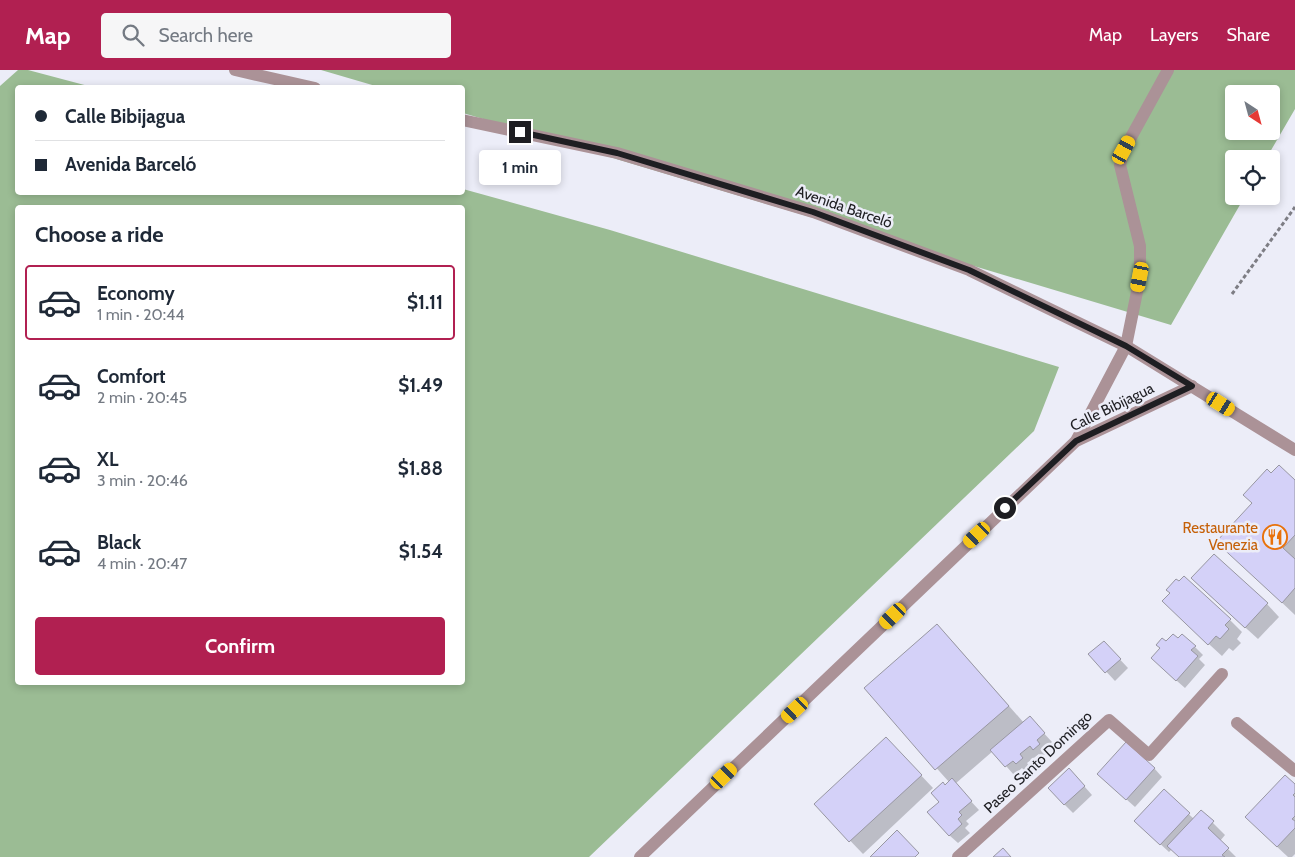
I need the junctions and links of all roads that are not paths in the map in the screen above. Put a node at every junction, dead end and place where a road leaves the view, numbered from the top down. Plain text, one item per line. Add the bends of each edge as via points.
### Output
1 (235, 70) edge
2 (1168, 70) edge
3 (302, 85) edge
4 (465, 121) edge
5 (1126, 346) junction
6 (1192, 386) junction
7 (1076, 441) junction
8 (1295, 450) edge
9 (1222, 674) dead end
10 (1237, 722) dead end
11 (1295, 771) edge
12 (640, 857) edge
13 (958, 857) edge

1 - 3 street
2 - 5 street via 1124,150 1120,165 1140,246 1140,277
4 - 5 street, Avenida Barceló via 617,153 813,212 969,270
5 - 6 street, Avenida Barceló
5 - 7 street
6 - 7 street, Calle Bibijagua
6 - 8 street, Avenida Barceló
7 - 12 street, Calle Bibijagua
9 - 13 street, Paseo Santo Domingo via 1149,755 1109,720
10 - 11 street

